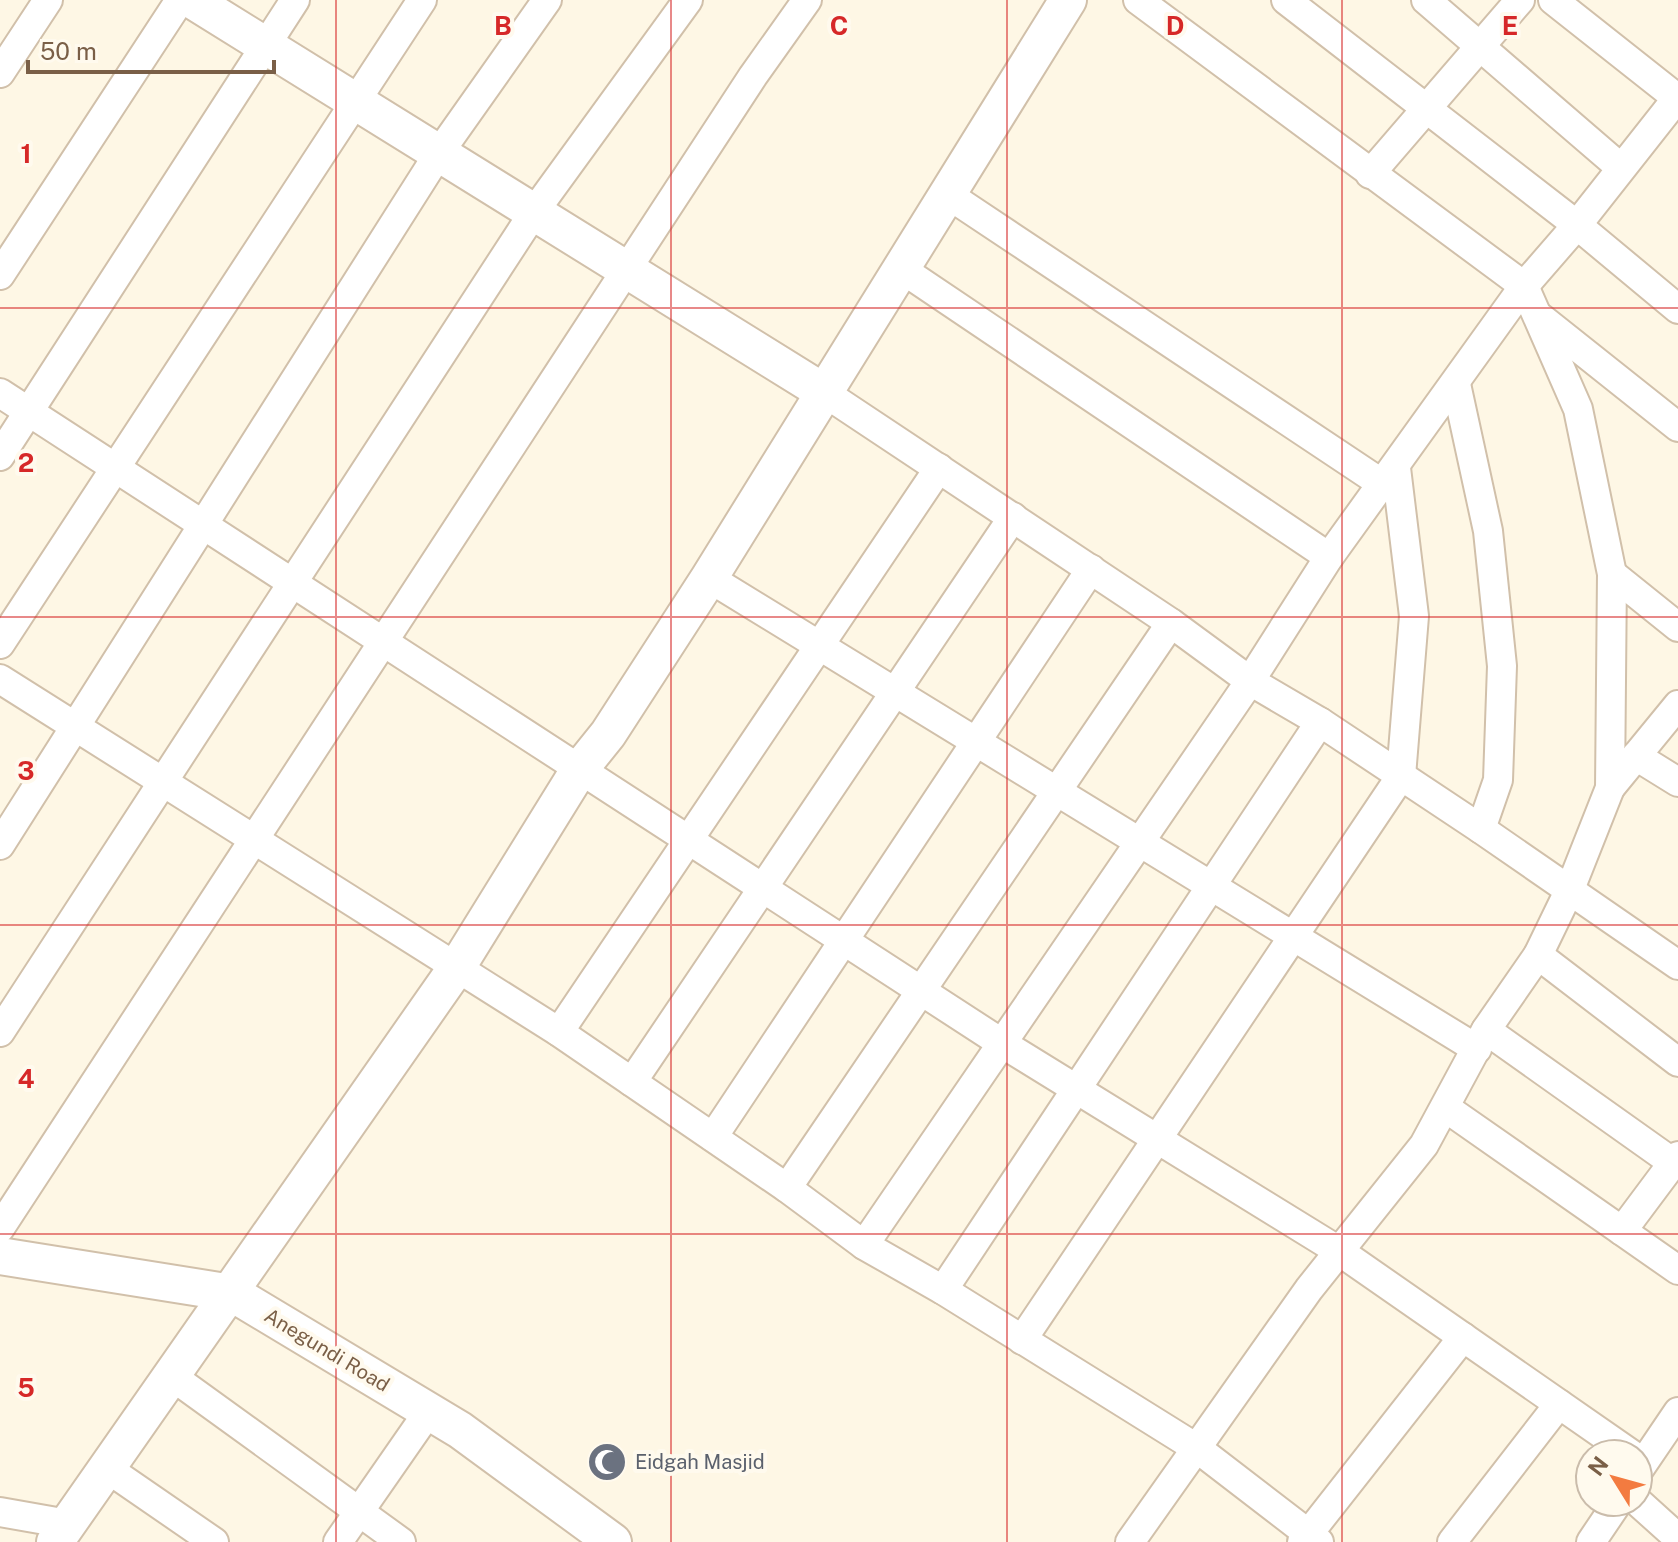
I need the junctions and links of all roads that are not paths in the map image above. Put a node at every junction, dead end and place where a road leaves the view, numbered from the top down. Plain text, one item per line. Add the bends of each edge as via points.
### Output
1 (48, 0) edge
2 (180, 0) edge
3 (192, 0) edge
4 (295, 0) edge
5 (422, 0) edge
6 (547, 0) edge
7 (688, 0) edge
8 (807, 0) edge
9 (1068, 0) edge
10 (1138, 0) edge
11 (1286, 0) edge
12 (1426, 0) edge
13 (1520, 0) edge
14 (1553, 0) edge
15 (267, 45) junction
16 (1482, 46) junction
17 (0, 73) edge
18 (1678, 97) edge
19 (356, 102) junction
20 (1428, 111) junction
21 (439, 153) junction
22 (1621, 168) junction
23 (1370, 174) junction
24 (947, 194) junction
25 (534, 212) junction
26 (1577, 225) junction
27 (900, 268) junction
28 (627, 269) junction
29 (0, 275) edge
30 (1524, 286) junction
31 (1678, 309) edge
32 (1536, 315) junction
33 (1456, 384) junction
34 (822, 391) junction
35 (0, 393) edge
36 (28, 411) junction
37 (1678, 427) edge
38 (0, 456) edge
39 (116, 468) junction
40 (939, 468) junction
41 (1390, 476) junction
42 (1013, 517) junction
43 (203, 526) junction
44 (1329, 557) junction
45 (1091, 569) junction
46 (1612, 574) junction
47 (709, 578) junction
48 (292, 583) junction
49 (1171, 623) junction
50 (1678, 627) edge
51 (383, 642) junction
52 (0, 644) edge
53 (819, 646) junction
54 (0, 679) edge
55 (1250, 681) junction
56 (895, 692) junction
57 (1678, 705) edge
58 (1320, 722) junction
59 (75, 727) junction
60 (976, 742) junction
61 (1636, 756) junction
62 (579, 770) junction
63 (1401, 776) junction
64 (163, 782) junction
65 (1678, 782) edge
66 (1610, 788) junction
67 (1056, 791) junction
68 (1481, 829) junction
69 (254, 839) junction
70 (688, 840) junction
71 (1139, 842) junction
72 (0, 845) edge
73 (1211, 886) junction
74 (762, 888) junction
75 (1570, 889) junction
76 (1293, 937) junction
77 (843, 941) junction
78 (1538, 955) junction
79 (1678, 965) edge
80 (457, 967) junction
81 (921, 991) junction
82 (0, 1032) edge
83 (559, 1032) junction
84 (1482, 1040) junction
85 (1000, 1042) junction
86 (1678, 1062) edge
87 (632, 1082) junction
88 (1076, 1089) junction
89 (1446, 1108) junction
90 (713, 1137) junction
91 (1157, 1139) junction
92 (1675, 1159) edge
93 (787, 1188) junction
94 (0, 1228) edge
95 (1622, 1231) junction
96 (864, 1245) junction
97 (1339, 1251) junction
98 (0, 1256) edge
99 (1678, 1270) edge
100 (943, 1290) junction
101 (232, 1293) junction
102 (1463, 1337) junction
103 (1022, 1340) junction
104 (173, 1377) junction
105 (1559, 1404) junction
106 (429, 1411) junction
107 (1678, 1412) edge
108 (1605, 1438) edge
109 (1654, 1442) edge
110 (1198, 1449) junction
111 (108, 1469) junction
112 (0, 1512) edge
113 (359, 1512) junction
114 (1654, 1516) edge
115 (1607, 1518) edge
116 (62, 1533) edge
117 (1678, 1538) edge
118 (1309, 1540) edge
119 (214, 1542) edge
120 (338, 1542) edge
121 (401, 1542) edge
122 (613, 1542) edge
123 (1130, 1542) edge
124 (1452, 1542) edge
125 (1591, 1542) edge

1 - 17 street
2 - 29 street
3 - 15 street
4 - 15 street
5 - 19 street
6 - 21 street
7 - 25 street
8 - 28 street
9 - 24 street
10 - 23 street
11 - 20 street
12 - 16 street
13 - 16 street
14 - 18 street
15 - 19 street
15 - 36 street
16 - 20 street
16 - 22 street
18 - 22 street
19 - 21 street
19 - 39 street
20 - 23 street
20 - 26 street
21 - 25 street
21 - 43 street
22 - 26 street
23 - 30 street
24 - 27 street
24 - 41 street
25 - 28 street
25 - 48 street
26 - 30 street
26 - 31 street
27 - 34 street
27 - 44 street
28 - 34 street
28 - 51 street
30 - 32 street
30 - 33 street
32 - 37 street
32 - 46 street via 1578,409
33 - 41 street
33 - 68 street via 1488,531 1502,666 1498,780
34 - 40 street
34 - 47 street
35 - 36 street
36 - 38 street
36 - 39 street
39 - 43 street
39 - 52 street
40 - 42 street
40 - 53 street
41 - 44 street
41 - 63 street via 1414,616
42 - 45 street
42 - 56 street
43 - 48 street
43 - 59 street
44 - 55 street
45 - 49 street
45 - 60 street
46 - 50 street
46 - 66 street
47 - 53 street
47 - 62 street
48 - 51 street
48 - 64 street
49 - 55 street
49 - 67 street
51 - 62 street
51 - 69 street
53 - 56 street
53 - 70 street
54 - 59 street
55 - 58 street
55 - 71 street
56 - 60 street
56 - 74 street
57 - 61 street
58 - 63 street
58 - 73 street
59 - 64 street
59 - 72 street
60 - 67 street
60 - 77 street
61 - 65 street
61 - 66 street
62 - 70 street
62 - 80 street
63 - 68 street
63 - 76 street
64 - 69 street
64 - 82 street
66 - 75 street
67 - 71 street
67 - 81 street
68 - 75 street
69 - 80 street
69 - 94 street
70 - 74 street
70 - 83 street
71 - 73 street
71 - 85 street
73 - 76 street
73 - 88 street
74 - 77 street
74 - 87 street
75 - 78 street
75 - 79 street
76 - 84 street
76 - 91 street
77 - 81 street
77 - 90 street
78 - 84 street
78 - 86 street
80 - 83 street
80 - 101 street
81 - 85 street
81 - 93 street
83 - 87 street
84 - 89 street
84 - 92 street
85 - 88 street
85 - 96 street
87 - 90 street
88 - 91 street
88 - 100 street
89 - 95 street
89 - 97 street via 1424,1145
90 - 93 street
91 - 97 street
91 - 103 street
92 - 95 street
93 - 96 street
95 - 99 street
96 - 100 street
97 - 102 street
97 - 110 street
98 - 101 street, Anegundi Road
100 - 103 street
101 - 104 street
101 - 106 street, Anegundi Road
102 - 105 street
102 - 118 street
103 - 110 street
104 - 111 street
104 - 113 street
105 - 108 street
105 - 124 street
106 - 113 street
106 - 122 street, Anegundi Road
107 - 109 street
110 - 118 street
110 - 123 street
111 - 116 street
111 - 119 street
112 - 116 street
113 - 120 street
113 - 121 street
114 - 117 street
115 - 125 street

